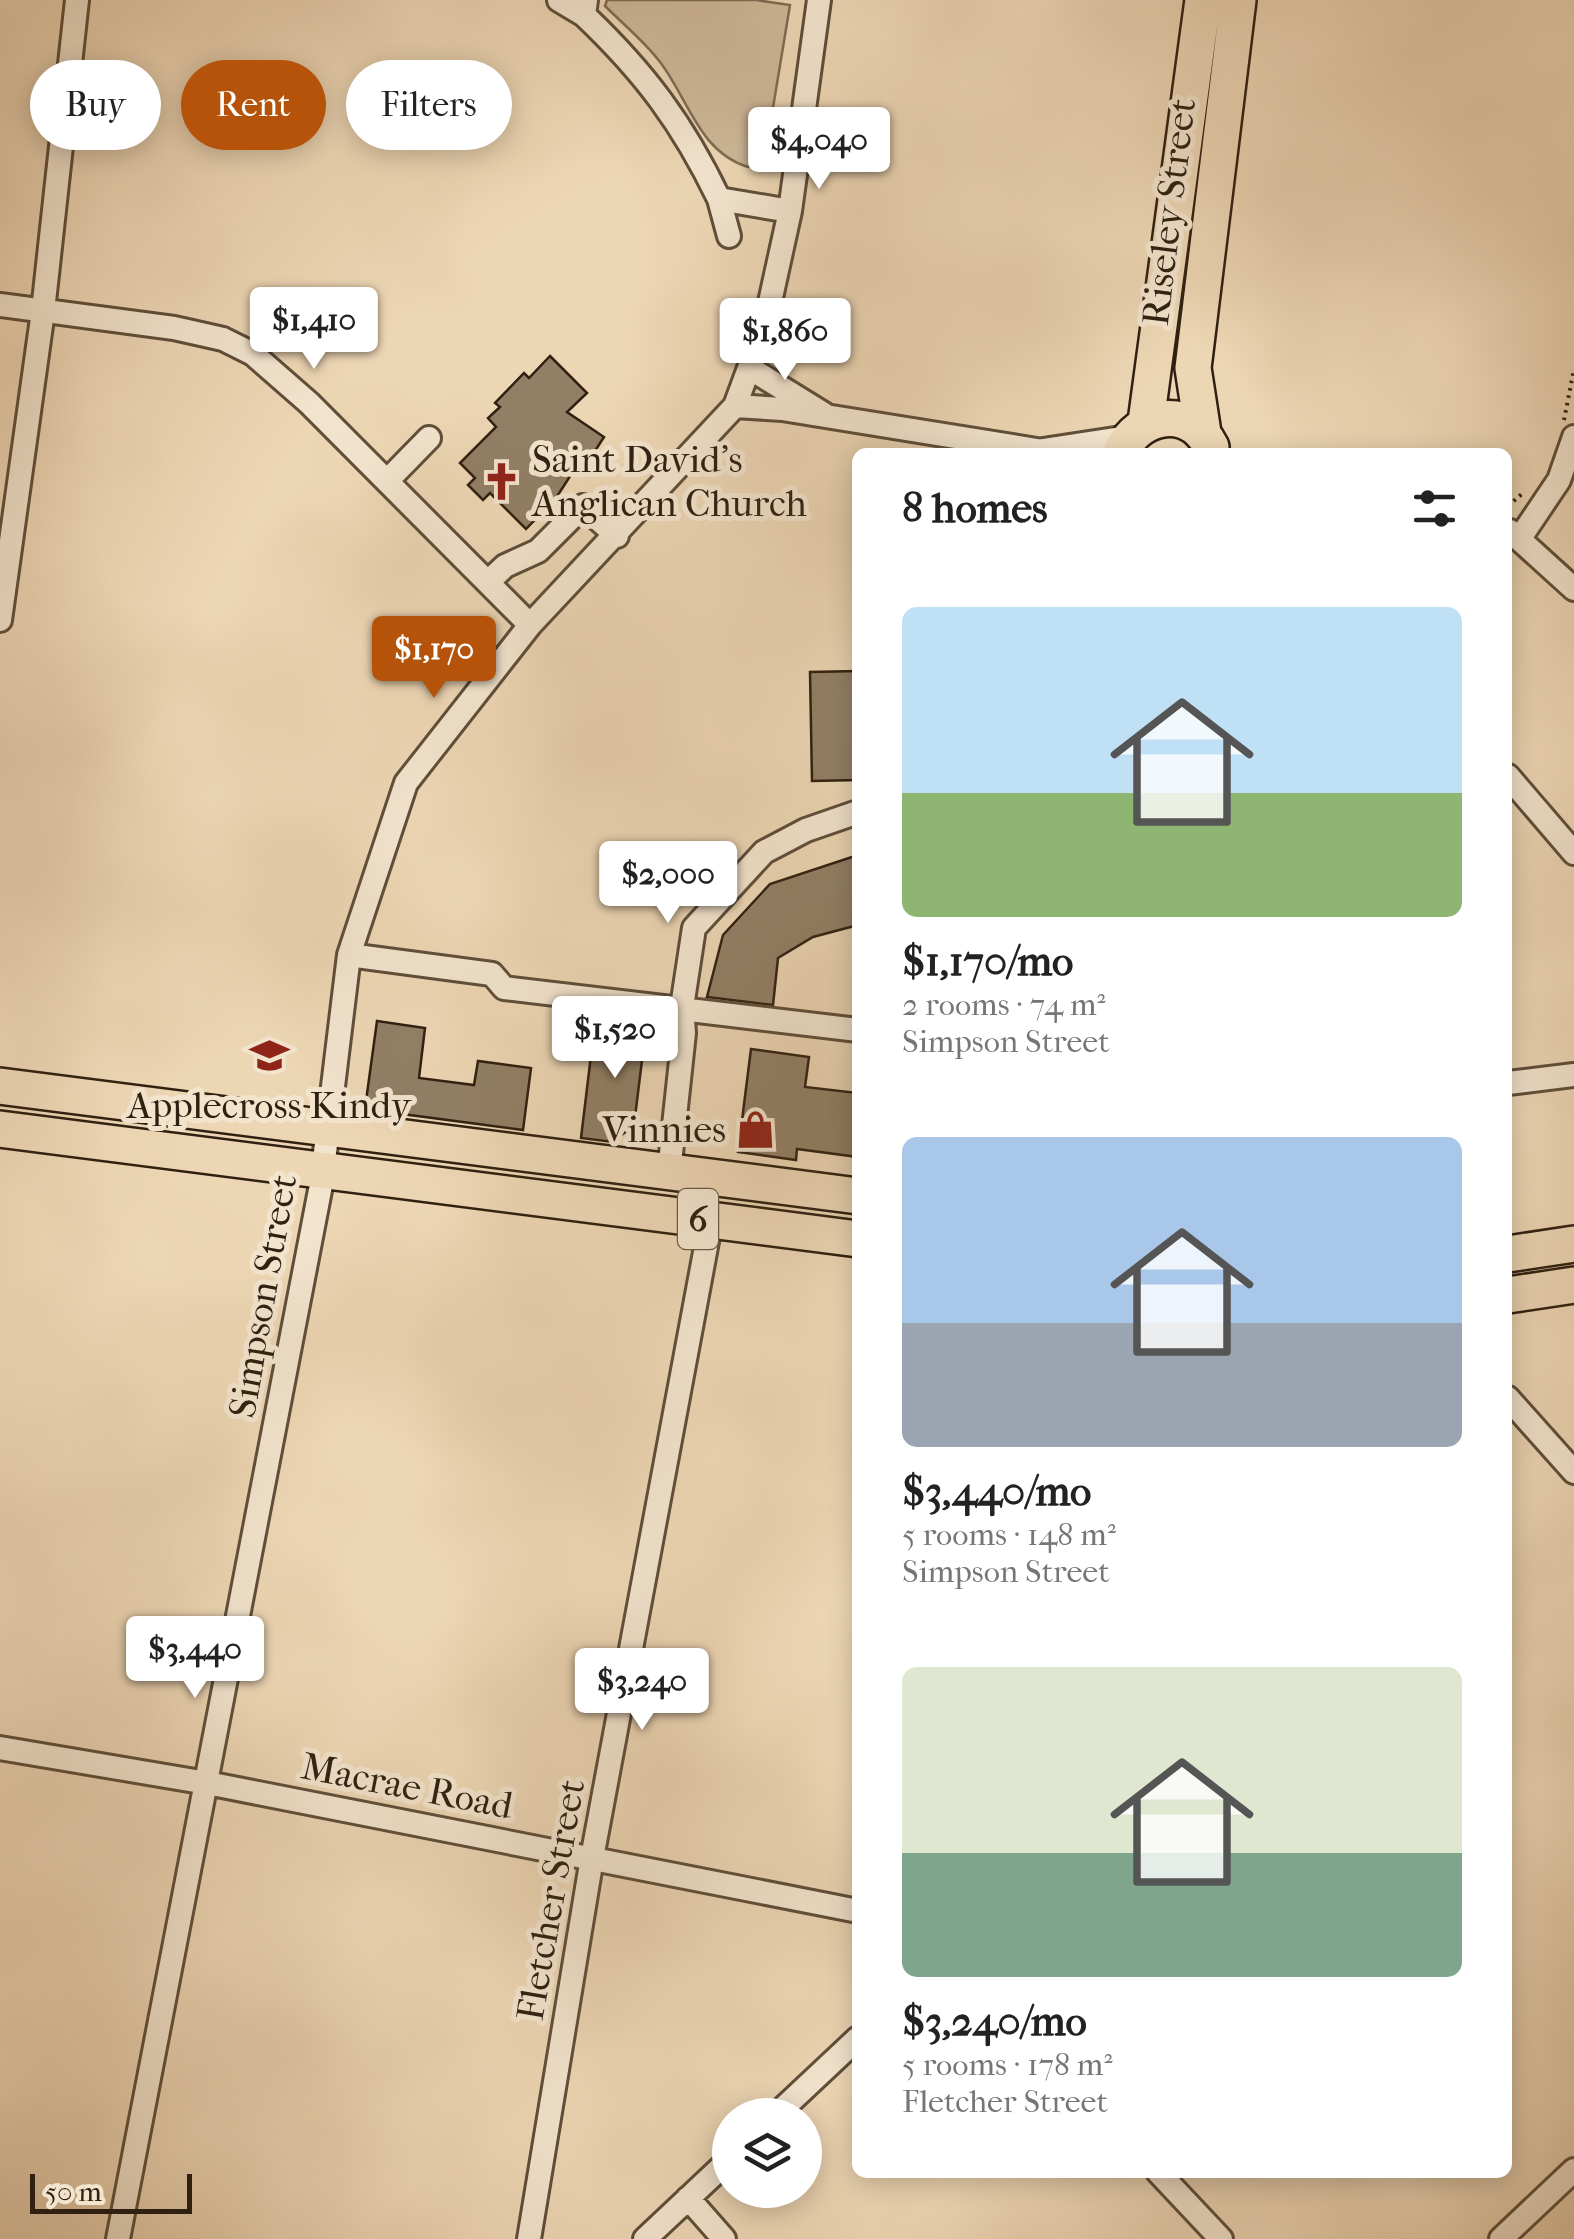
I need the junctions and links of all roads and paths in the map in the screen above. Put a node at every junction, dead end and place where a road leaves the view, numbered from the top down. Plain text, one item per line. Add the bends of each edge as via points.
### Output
1 (76, 0) edge
2 (559, 0) edge
3 (819, 0) edge
4 (1203, 0) edge
5 (1238, 0) edge
6 (585, 8) edge
7 (719, 200) junction
8 (790, 211) junction
9 (730, 236) dead end
10 (0, 305) edge
11 (43, 311) junction
12 (751, 369) junction
13 (735, 406) junction
14 (828, 417) junction
15 (1131, 437) edge
16 (1574, 437) edge
17 (429, 438) dead end
18 (1214, 445) edge
19 (1027, 448) edge
20 (1064, 448) edge
21 (387, 481) junction
22 (1514, 534) edge
23 (616, 536) junction
24 (488, 582) junction
25 (1574, 589) edge
26 (0, 620) edge
27 (530, 625) junction
28 (1512, 781) edge
29 (852, 814) edge
30 (1574, 852) edge
31 (350, 954) junction
32 (682, 1007) junction
33 (852, 1029) edge
34 (1574, 1075) edge
35 (1512, 1083) edge
36 (0, 1086) edge
37 (326, 1128) junction
38 (0, 1129) edge
39 (322, 1170) junction
40 (669, 1172) junction
41 (852, 1195) edge
42 (711, 1220) junction
43 (852, 1238) edge
44 (1574, 1244) edge
45 (1512, 1253) edge
46 (1574, 1285) edge
47 (1512, 1294) edge
48 (1512, 1413) edge
49 (1574, 1472) edge
50 (0, 1748) edge
51 (206, 1783) junction
52 (592, 1858) junction
53 (852, 1910) edge
54 (852, 2044) edge
55 (794, 2098) edge
56 (1574, 2170) edge
57 (712, 2175) edge
58 (1164, 2178) edge
59 (688, 2198) junction
60 (118, 2239) edge
61 (529, 2239) edge
62 (645, 2239) edge
63 (724, 2239) edge
64 (1222, 2239) edge
65 (1501, 2239) edge

1 - 11 street
2 - 6 street
3 - 8 street, Simpson Street
4 - 15 highway, Riseley Street
5 - 18 highway, Riseley Street via 1193,368
6 - 7 street via 651,83
7 - 8 street
7 - 9 street
8 - 12 street, Simpson Street
10 - 11 street
11 - 21 street via 223,338 309,403
11 - 26 street
12 - 13 street, Simpson Street
12 - 14 street
13 - 14 street
13 - 23 street, Simpson Street
14 - 19 street
15 - 18 highway, Riseley Street via 1164,417 1188,422
15 - 20 street
16 - 22 street via 1559,480
17 - 21 street
21 - 24 street
22 - 25 street
23 - 24 street via 583,506 538,551
23 - 27 street, Simpson Street
24 - 27 street
27 - 31 street, Simpson Street via 406,783
28 - 30 street
29 - 32 street via 764,852 694,928
31 - 32 street via 492,974 504,988
31 - 37 street, Simpson Street
32 - 33 street
32 - 40 street
34 - 35 street
36 - 37 highway, 6
37 - 39 street, Simpson Street
37 - 40 highway, 6
38 - 39 highway, 6
39 - 42 highway, 6
39 - 51 street, Simpson Street
40 - 41 highway, 6
42 - 43 highway, 6
42 - 52 street, Fletcher Street
44 - 45 highway
46 - 47 highway
48 - 49 street
50 - 51 street, Macrae Road
51 - 52 street, Macrae Road
51 - 60 street, Simpson Street
52 - 53 street, Macrae Road
52 - 61 street, Fletcher Street
54 - 55 street
56 - 65 street
57 - 59 street
58 - 64 street
59 - 62 street
59 - 63 street

